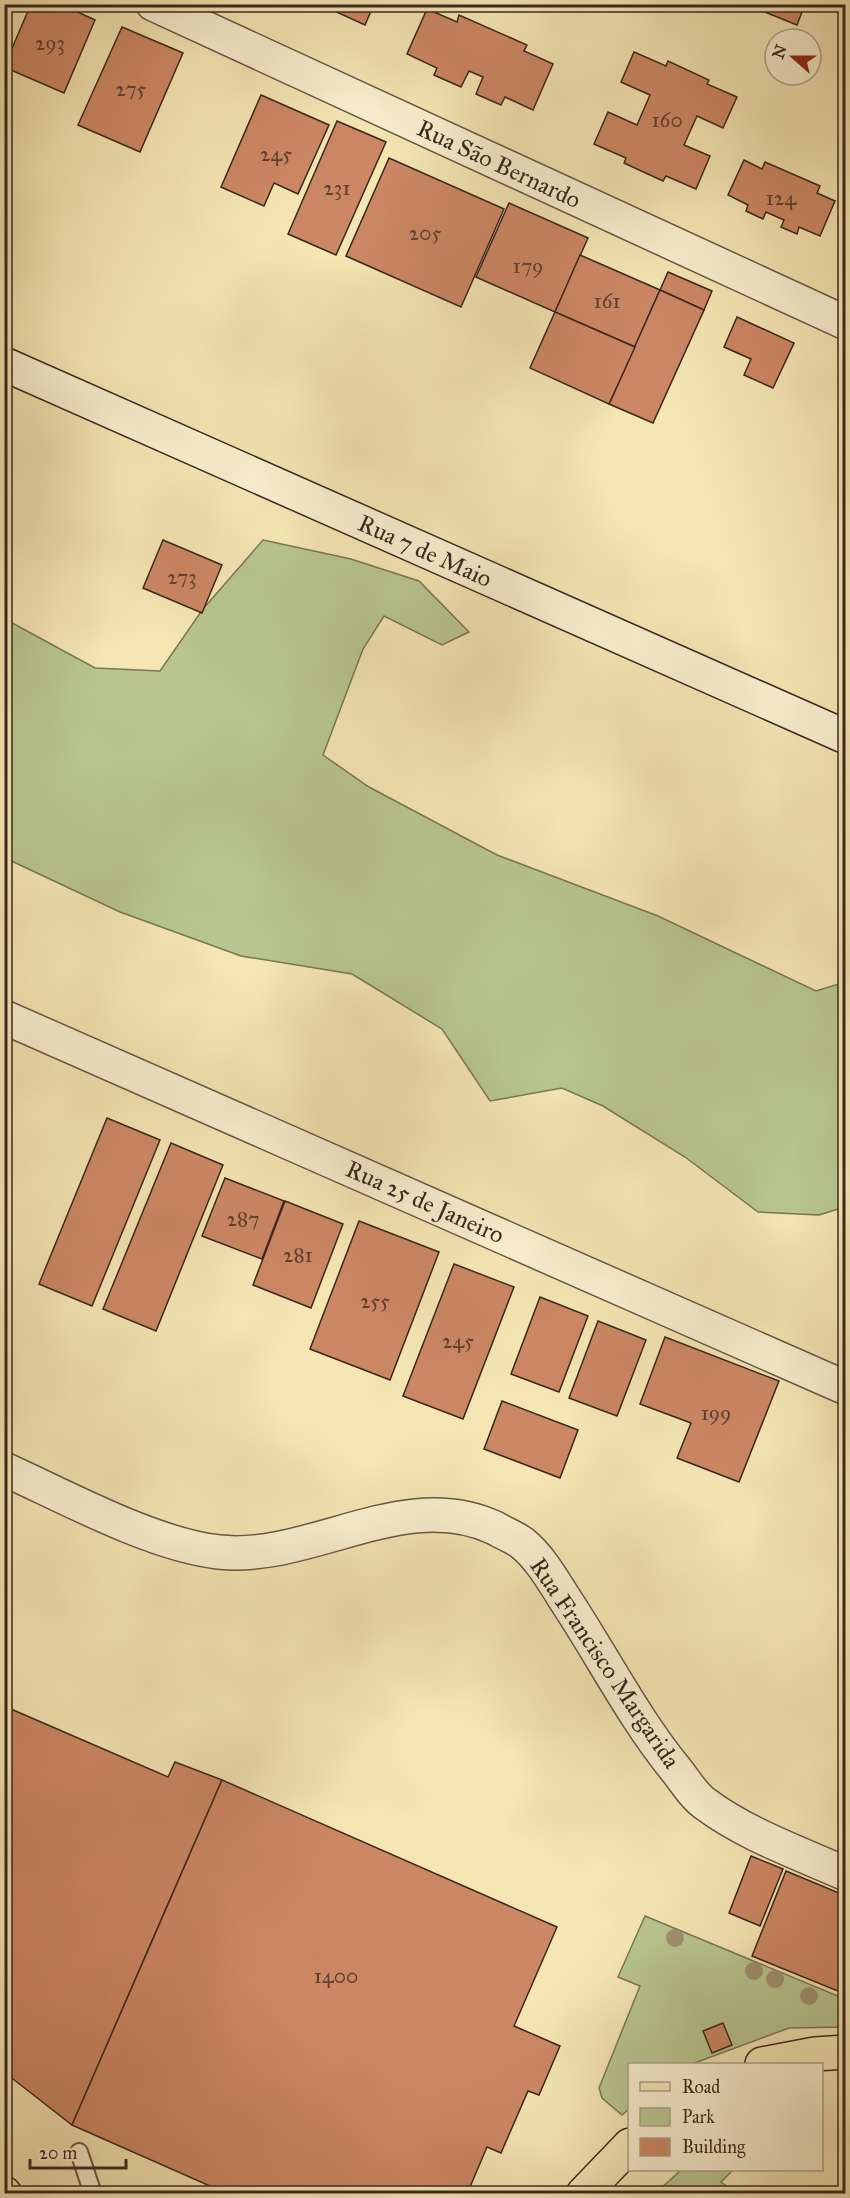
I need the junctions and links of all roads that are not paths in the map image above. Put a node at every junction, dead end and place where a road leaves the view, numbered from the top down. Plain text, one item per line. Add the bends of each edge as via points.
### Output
1 (153, 4) edge
2 (846, 323) edge
3 (4, 364) edge
4 (846, 737) edge
5 (4, 1017) edge
6 (846, 1388) edge
7 (4, 1469) edge
8 (846, 1874) edge
9 (846, 2052) edge
10 (767, 2063) edge
11 (628, 2147) edge
12 (79, 2152) dead end
13 (93, 2193) edge
14 (584, 2193) edge

1 - 2 street, Rua São Bernardo
3 - 4 street, Rua 7 de Maio
5 - 6 street, Rua 25 de Janeiro
7 - 8 street, Rua Francisco Margarida via 115,1520 182,1545 220,1552 280,1549 372,1524 428,1515 458,1516 492,1527 522,1543 546,1570 656,1746 702,1802 746,1828
9 - 10 main road
11 - 14 main road
12 - 13 lane

